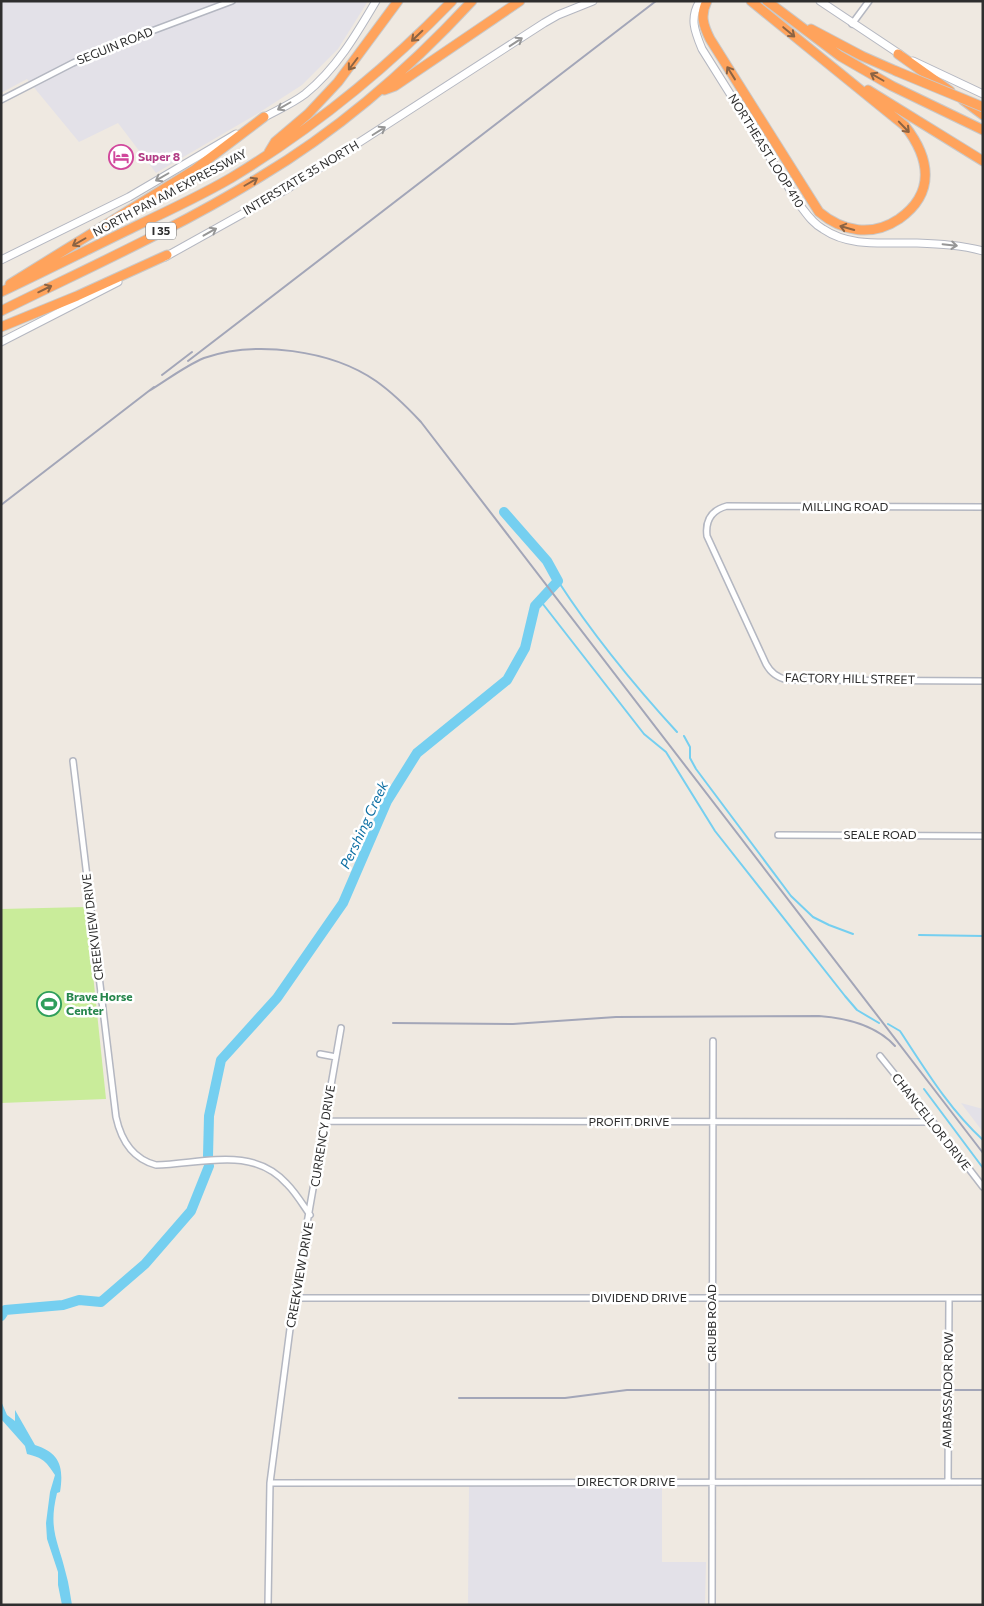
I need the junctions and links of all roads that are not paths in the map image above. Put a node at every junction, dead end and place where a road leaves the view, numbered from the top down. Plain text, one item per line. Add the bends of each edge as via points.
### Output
1 (232, 1) edge
2 (376, 1) edge
3 (398, 1) edge
4 (452, 1) edge
5 (472, 1) edge
6 (520, 1) edge
7 (593, 1) edge
8 (700, 1) edge
9 (707, 1) edge
10 (752, 1) edge
11 (767, 1) edge
12 (820, 1) edge
13 (869, 1) edge
14 (784, 15) junction
15 (852, 24) junction
16 (898, 54) junction
17 (840, 73) junction
18 (376, 93) junction
19 (983, 94) edge
20 (1, 100) edge
21 (983, 107) edge
22 (983, 115) edge
23 (264, 117) junction
24 (983, 130) edge
25 (266, 156) junction
26 (983, 160) edge
27 (983, 251) edge
28 (167, 255) junction
29 (1, 260) edge
30 (1, 291) edge
31 (1, 311) edge
32 (1, 327) edge
33 (1, 342) edge
34 (983, 507) edge
35 (710, 516) joint
36 (983, 681) edge
37 (73, 761) dead end
38 (778, 835) dead end
39 (983, 836) edge
40 (341, 1028) dead end
41 (713, 1041) dead end
42 (320, 1054) dead end
43 (880, 1056) dead end
44 (336, 1058) junction
45 (325, 1121) junction
46 (713, 1122) junction
47 (933, 1122) junction
48 (983, 1187) edge
49 (310, 1215) junction
50 (294, 1298) junction
51 (712, 1298) junction
52 (949, 1298) junction
53 (983, 1298) edge
54 (712, 1482) junction
55 (948, 1482) junction
56 (983, 1482) edge
57 (270, 1483) junction
58 (268, 1605) edge
59 (712, 1605) edge

1 - 20 street, SEGUIN ROAD via 109,47
2 -> 23 main road via 349,47 330,69 304,94
3 -> 25 highway via 338,82 276,142
4 -> 25 highway, NORTH PAN AM EXPRESSWAY / I 35 via 377,72 331,110
5 - 18 highway, I 35 via 432,43
6 - 18 highway via 395,86
28 -> 7 main road, INTERSTATE 35 NORTH via 287,189 544,23
8 -> 27 main road, NORTHEAST LOOP 410 via 693,26 702,49 799,204 821,229 834,236 864,243 949,245
17 -> 9 highway via 905,126 924,162 923,192 917,204 882,228 850,229 819,212 710,39 702,22
10 -> 17 highway
11 - 14 highway
12 - 15 main road
13 - 15 street
14 - 21 highway, bridge via 862,56
24 -> 14 highway via 892,86
15 - 16 main road
16 - 19 main road
16 - 22 highway
17 - 26 highway
31 -> 18 highway, I 35 via 197,213 261,177 315,141
23 -> 29 main road via 129,197
23 -> 30 highway via 194,170 20,276
25 - 30 highway, NORTH PAN AM EXPRESSWAY / I 35 via 169,210
28 - 32 highway
28 - 33 main road, INTERSTATE 35 NORTH
34 - 35 street, MILLING ROAD via 727,506
35 - 36 street, FACTORY HILL STREET via 707,536 770,672 778,677 787,680
37 - 49 street, CREEKVIEW DRIVE via 116,1117 124,1140 145,1162 156,1165 237,1159 269,1168 287,1184
38 - 39 street, SEALE ROAD
40 - 44 street, CURRENCY DRIVE
41 - 46 street, GRUBB ROAD
42 - 44 street
43 - 47 street, CHANCELLOR DRIVE
44 - 45 street, CURRENCY DRIVE
45 - 46 street, PROFIT DRIVE
45 - 49 street, CURRENCY DRIVE
46 - 47 street, PROFIT DRIVE
46 - 51 street, GRUBB ROAD
47 - 48 street, CHANCELLOR DRIVE
49 - 50 street, CREEKVIEW DRIVE
50 - 51 street, DIVIDEND DRIVE
50 - 57 street, CREEKVIEW DRIVE
51 - 52 street, DIVIDEND DRIVE
51 - 54 street, GRUBB ROAD
52 - 53 street, DIVIDEND DRIVE
52 - 55 street, AMBASSADOR ROW
54 - 55 street, DIRECTOR DRIVE
54 - 57 street, DIRECTOR DRIVE
54 - 59 street, GRUBB ROAD
55 - 56 street, DIRECTOR DRIVE
57 - 58 street, CREEKVIEW DRIVE

